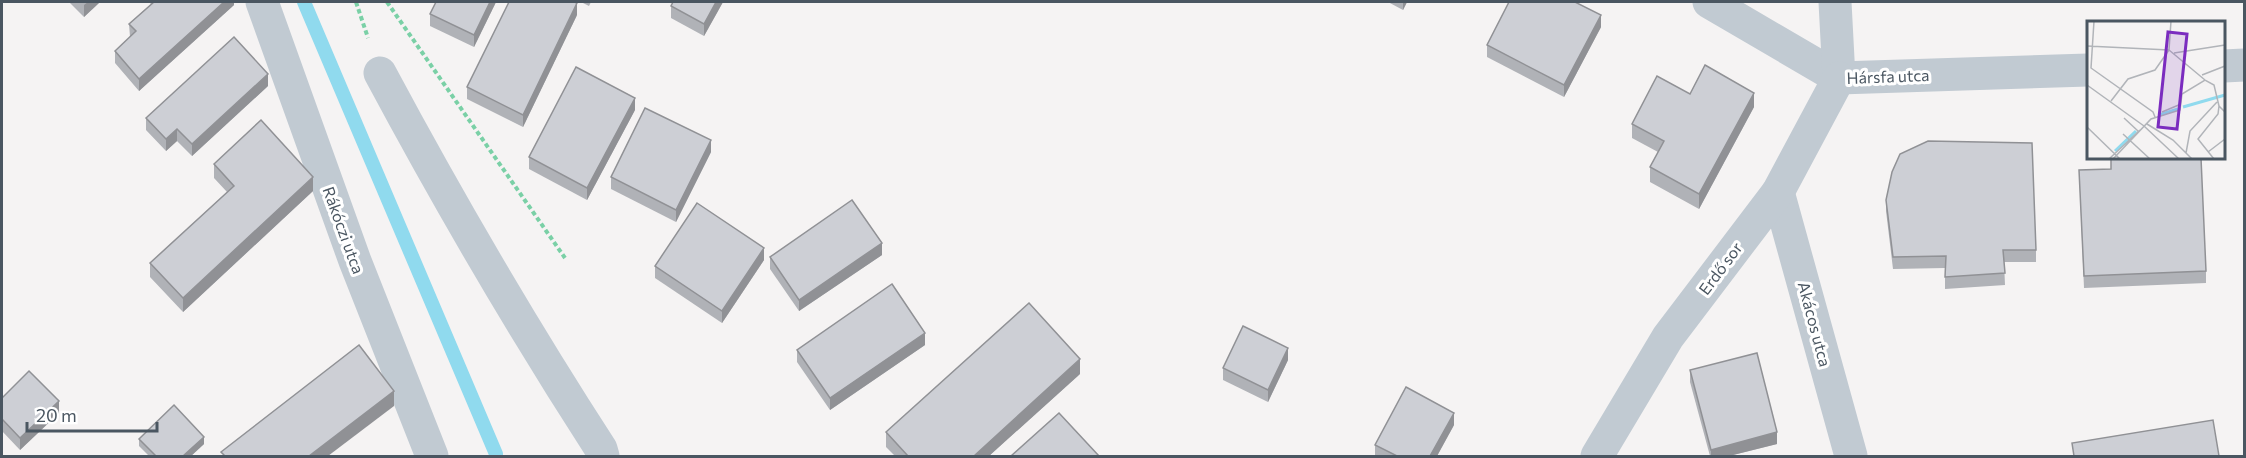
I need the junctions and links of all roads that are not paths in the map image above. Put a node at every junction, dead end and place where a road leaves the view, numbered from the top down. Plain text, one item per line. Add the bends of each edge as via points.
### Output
1 (262, 2) edge
2 (1709, 2) edge
3 (1835, 2) edge
4 (2244, 65) edge
5 (2225, 66) edge
6 (2087, 70) edge
7 (380, 73) dead end
8 (1839, 78) junction
9 (1779, 192) junction
10 (432, 456) edge
11 (603, 456) edge
12 (1597, 456) edge
13 (1851, 456) edge

1 - 10 street, Rákóczi utca via 355,261
2 - 8 street, Hársfa utca
3 - 8 street
4 - 5 street
6 - 8 street, Hársfa utca
7 - 11 street via 531,340
8 - 9 street, Erdő sor
9 - 12 street, Erdő sor via 1668,337
9 - 13 street, Akácos utca

